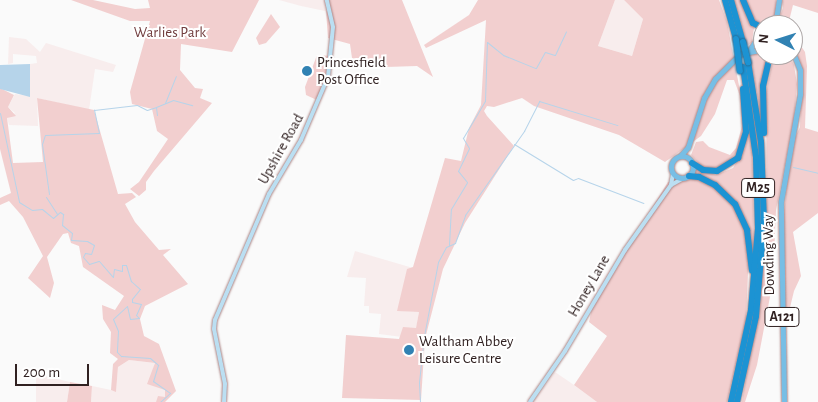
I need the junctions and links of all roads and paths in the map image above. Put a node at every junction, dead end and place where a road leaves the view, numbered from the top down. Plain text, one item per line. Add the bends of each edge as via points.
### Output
1 (327, 0) edge
2 (725, 0) edge
3 (731, 0) edge
4 (743, 0) edge
5 (779, 0) edge
6 (776, 15) edge
7 (753, 23) edge
8 (753, 44) edge
9 (753, 50) edge
10 (748, 51) junction
11 (768, 65) edge
12 (799, 65) edge
13 (744, 67) junction
14 (695, 124) junction
15 (680, 156) junction
16 (691, 161) junction
17 (673, 174) junction
18 (685, 177) junction
19 (672, 185) junction
20 (764, 195) junction
21 (751, 310) junction
22 (224, 402) edge
23 (530, 402) edge
24 (731, 402) edge
25 (737, 402) edge
26 (784, 402) edge

1 - 22 street, Upshire Road via 333,27 330,73 301,140 268,194 220,303 214,328 224,377
2 - 13 highway, M25, bridge
3 - 13 highway, M25, bridge via 743,42
4 - 7 highway
5 - 6 main road
8 - 10 main road
9 - 10 main road
10 - 14 main road via 734,58 715,79
11 - 20 highway, M25 via 762,93
12 - 26 main road, Dowding Way / A121 via 799,108 781,201
13 - 16 highway, M25 via 746,125 740,154 720,171 703,170
13 - 20 highway, M25 via 759,128
13 - 21 highway, M25 via 754,132 758,196
14 - 15 main road via 688,147
14 - 16 main road
15 - 16 main road
15 - 17 main road via 672,162
16 - 18 main road
17 - 18 main road
17 - 19 street
18 - 19 street, Honey Lane
18 - 21 highway, M25 via 699,176 719,188 741,215 751,251
19 - 23 street, Honey Lane via 624,250 573,339
20 - 25 highway, M25 via 759,296
21 - 24 highway, M25

